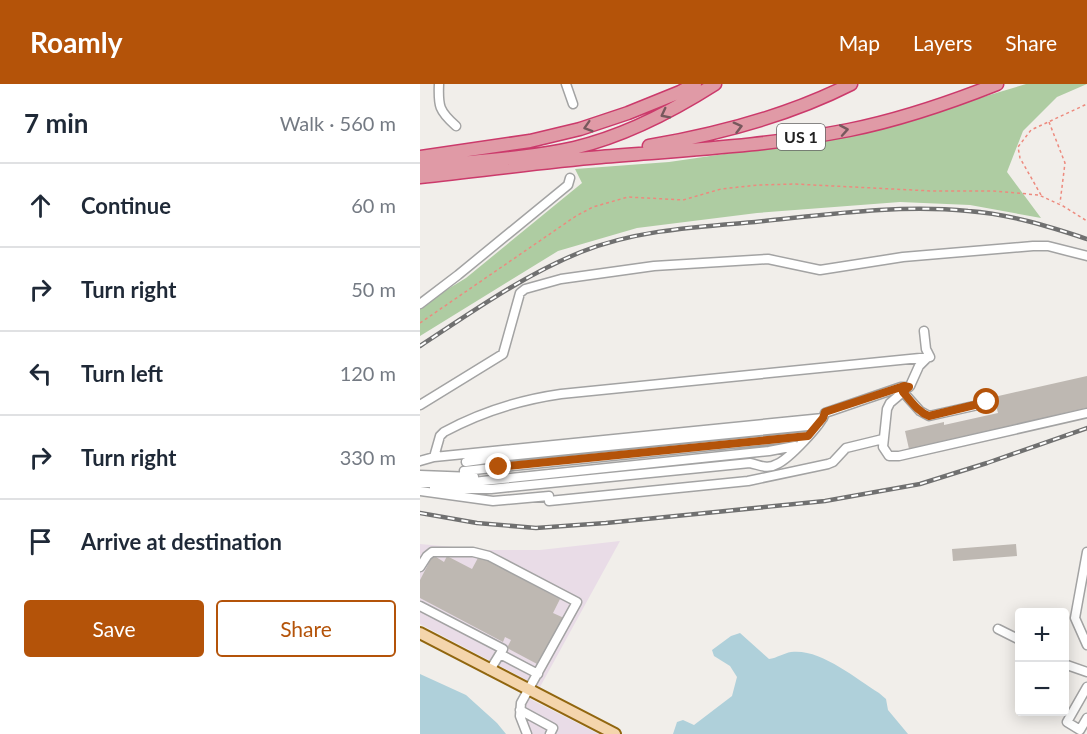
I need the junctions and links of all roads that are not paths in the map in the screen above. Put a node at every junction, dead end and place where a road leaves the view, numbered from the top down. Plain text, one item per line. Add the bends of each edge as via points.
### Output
1 (439, 84) edge
2 (566, 84) edge
3 (683, 84) edge
4 (694, 84) edge
5 (715, 84) edge
6 (851, 84) edge
7 (997, 84) edge
8 (573, 104) dead end
9 (643, 107) junction
10 (456, 126) dead end
11 (765, 142) junction
12 (491, 147) junction
13 (420, 152) edge
14 (420, 157) edge
15 (599, 157) junction
16 (420, 166) edge
17 (420, 177) edge
18 (570, 178) dead end
19 (420, 182) edge
20 (1087, 256) edge
21 (420, 304) edge
22 (924, 331) dead end
23 (930, 357) junction
24 (906, 390) junction
25 (987, 402) dead end
26 (420, 405) edge
27 (1087, 413) edge
28 (821, 422) junction
29 (808, 436) junction
30 (883, 439) junction
31 (799, 446) junction
32 (434, 457) junction
33 (420, 461) edge
34 (777, 465) junction
35 (466, 466) junction
36 (499, 467) junction
37 (779, 475) junction
38 (420, 476) edge
39 (496, 478) junction
40 (420, 483) edge
41 (434, 484) junction
42 (491, 489) junction
43 (420, 491) edge
44 (485, 500) junction
45 (1087, 552) edge
46 (420, 567) edge
47 (420, 606) edge
48 (998, 629) dead end
49 (420, 633) edge
50 (1015, 638) edge
51 (1087, 645) edge
52 (500, 654) junction
53 (1069, 665) edge
54 (490, 670) junction
55 (1087, 672) edge
56 (538, 674) junction
57 (1087, 689) edge
58 (530, 690) junction
59 (519, 710) junction
60 (1087, 718) edge
61 (610, 733) edge
62 (527, 734) edge
63 (550, 734) edge

1 - 10 street via 440,111
2 - 8 street
3 - 9 highway
4 - 9 highway
5 -> 16 highway via 649,122 591,143 528,156
15 -> 6 highway via 752,123 819,100
11 -> 7 highway, US 1 via 873,124
9 -> 12 highway via 580,129
11 - 15 highway, US 1
11 - 19 highway via 649,160
12 - 13 highway
12 - 14 highway
15 - 17 highway, US 1
18 - 21 street via 568,185
20 - 26 street via 1033,246 903,257 820,270 768,259 654,266 561,279 520,293 503,354
22 - 23 street
23 - 24 street via 919,366
23 - 32 street via 532,399 485,412 444,432
24 - 25 street via 920,411 929,416
24 - 28 street via 901,387 825,412
24 - 30 street via 888,407
27 - 30 street via 895,457 884,452
28 - 29 street
28 - 35 street
29 - 31 street
29 - 36 street
30 - 37 street via 846,448 828,464
31 - 34 street
31 - 39 street
32 - 33 street
32 - 35 street
34 - 37 street
34 - 42 street via 762,468 750,463
35 - 36 street
35 - 38 street
35 - 39 street
36 - 39 street
37 - 44 street via 738,483 549,501 549,496
39 - 41 street
39 - 42 street
40 - 41 street
41 - 42 street via 438,489
42 - 44 street
43 - 44 street
45 - 51 street via 1075,618
46 - 56 street via 432,552 473,552 489,556 577,602
47 - 52 street via 502,649
48 - 50 street
49 - 54 main road
52 - 54 street
52 - 56 street
53 - 55 street
54 - 58 main road
56 - 58 street
57 - 60 street via 1067,722 1080,730
58 - 59 street
58 - 61 main road
59 - 62 street
59 - 63 street via 553,728

